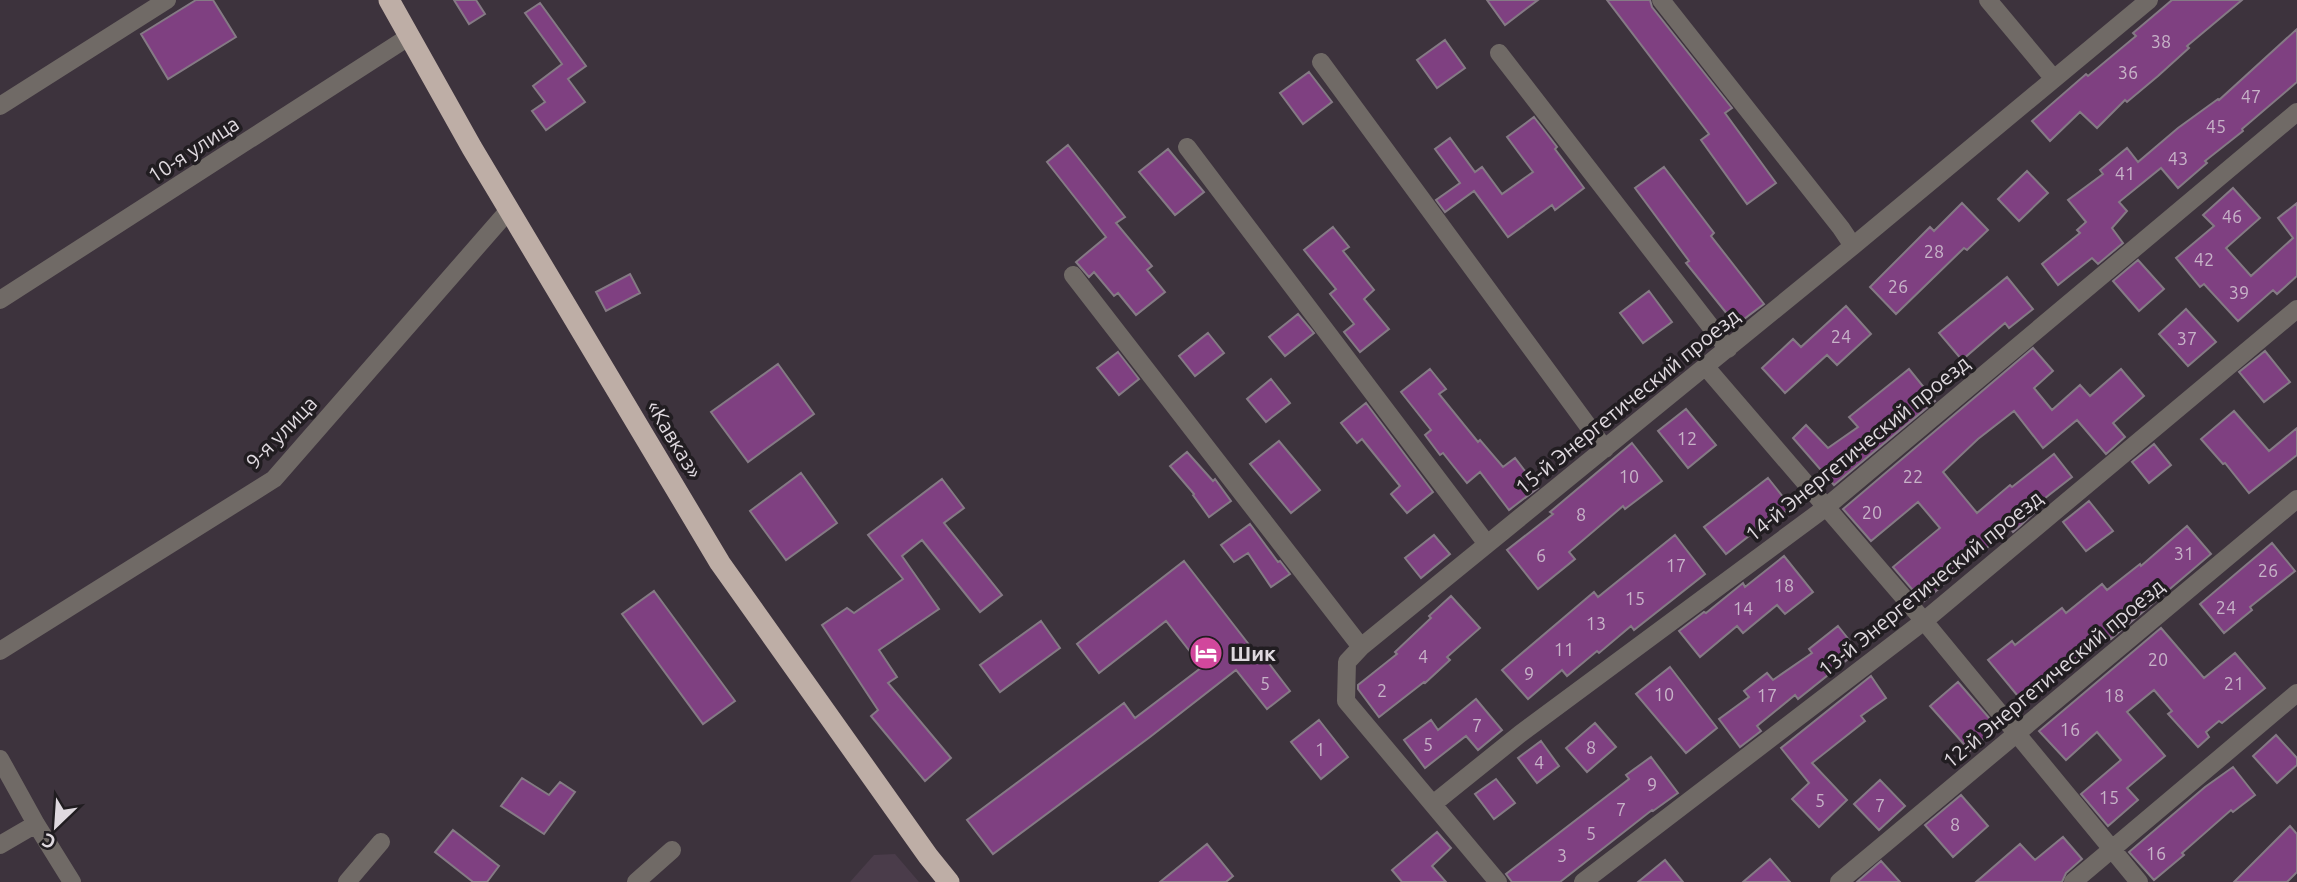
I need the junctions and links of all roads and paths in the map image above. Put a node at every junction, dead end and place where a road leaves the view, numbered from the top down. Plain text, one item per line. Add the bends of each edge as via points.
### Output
1 (167, 0) edge
2 (390, 0) edge
3 (1661, 0) edge
4 (1989, 0) edge
5 (2149, 0) edge
6 (410, 36) junction
7 (1499, 53) dead end
8 (1321, 62) dead end
9 (2054, 79) junction
10 (0, 106) edge
11 (2297, 112) edge
12 (1187, 147) dead end
13 (509, 210) junction
14 (1853, 246) junction
15 (1073, 275) dead end
16 (0, 300) edge
17 (2297, 309) edge
18 (1728, 349) junction
19 (1705, 366) junction
20 (1605, 449) junction
21 (2297, 499) edge
22 (1825, 508) junction
23 (1487, 544) junction
24 (1924, 621) junction
25 (1362, 647) junction
26 (0, 651) edge
27 (2297, 693) edge
28 (2016, 735) junction
29 (0, 759) edge
30 (1433, 804) junction
31 (36, 824) junction
32 (382, 842) dead end
33 (0, 845) edge
34 (2112, 849) junction
35 (672, 850) dead end
36 (72, 882) edge
37 (348, 882) edge
38 (636, 882) edge
39 (949, 882) edge
40 (1499, 882) edge
41 (1583, 882) edge
42 (1839, 882) edge
43 (2073, 882) edge
44 (2139, 882) edge

1 - 10 street
2 - 6 highway, «Кавказ»
3 - 14 street
4 - 9 street
5 - 9 street, 15-й Энергетический проезд
6 - 13 highway, «Кавказ»
6 - 16 street, 10-я улица
7 - 18 street
8 - 20 street
9 - 14 street, 15-й Энергетический проезд
11 - 22 street, 14-й Энергетический проезд
12 - 23 street
13 - 26 street, 9-я улица via 274,479
13 - 39 highway, «Кавказ» via 720,563
14 - 18 street, 15-й Энергетический проезд
15 - 25 street
17 - 24 street, 13-й Энергетический проезд
18 - 19 street, 15-й Энергетический проезд
19 - 20 street, 15-й Энергетический проезд
19 - 22 street
20 - 23 street, 15-й Энергетический проезд
21 - 28 street, 12-й Энергетический проезд
22 - 24 street
22 - 30 street, 14-й Энергетический проезд via 1531,725
23 - 25 street, 15-й Энергетический проезд
24 - 28 street
24 - 41 street, 13-й Энергетический проезд
25 - 30 street, 15-й Энергетический проезд via 1347,662 1346,701
27 - 34 street
28 - 34 street
28 - 42 street, 12-й Энергетический проезд
29 - 31 street
30 - 40 street, 15-й Энергетический проезд
31 - 33 street
31 - 36 street
32 - 37 street
34 - 43 street
34 - 44 street
35 - 38 street

